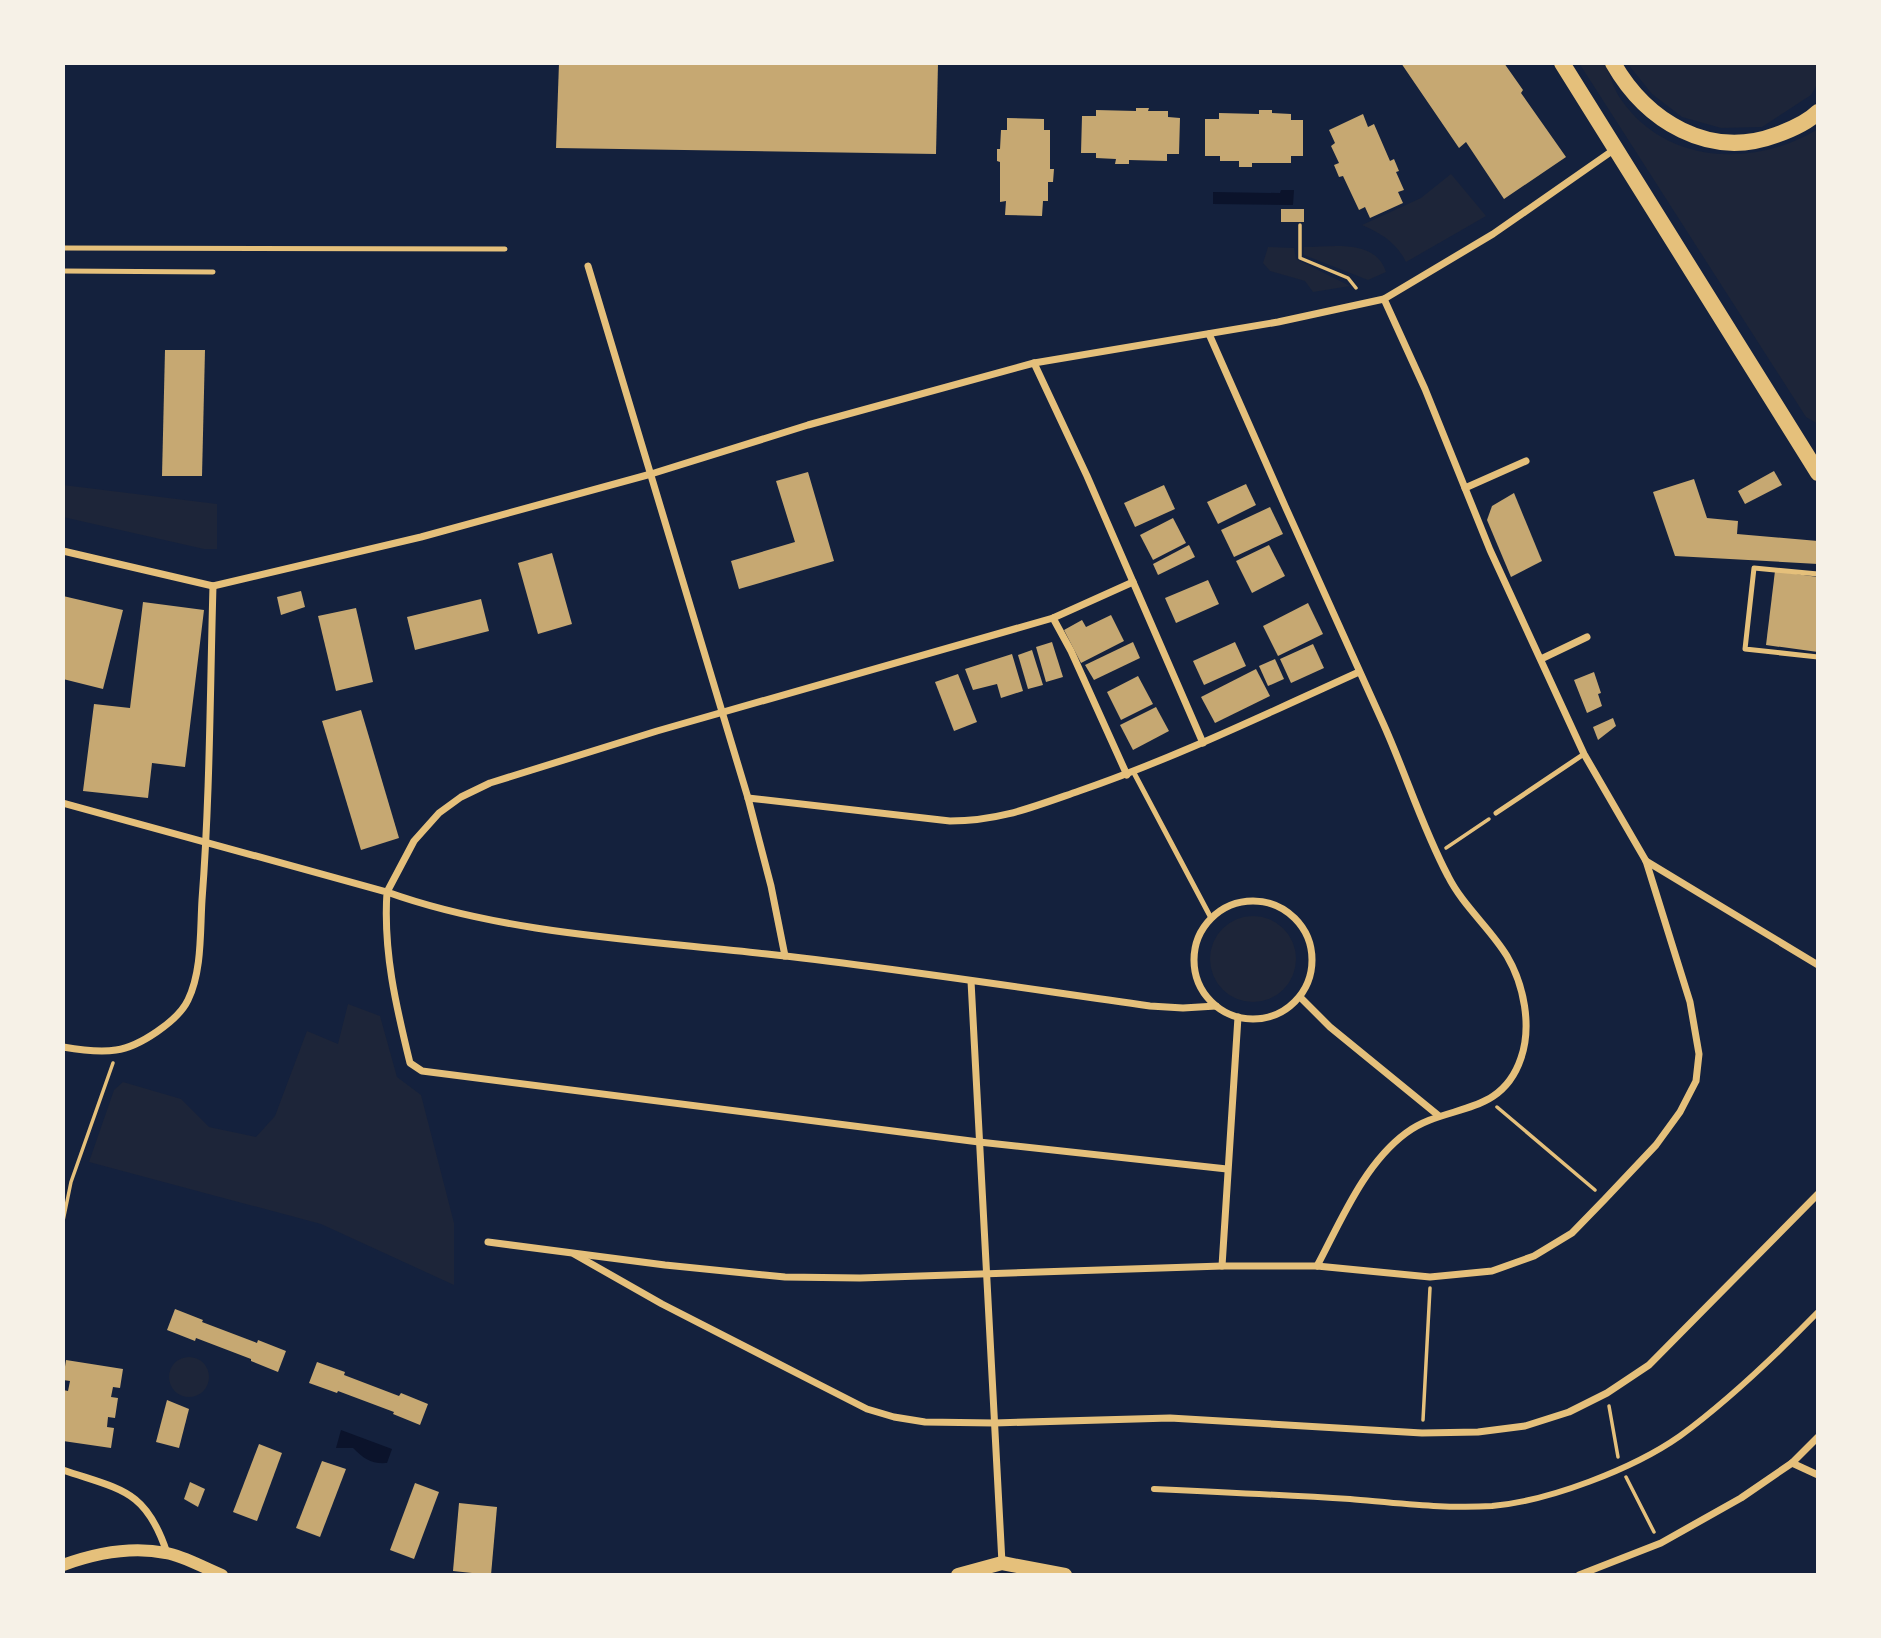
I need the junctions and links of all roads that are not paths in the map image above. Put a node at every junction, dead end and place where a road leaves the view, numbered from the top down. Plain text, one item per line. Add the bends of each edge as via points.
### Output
1 (1562, 63) edge
2 (1613, 63) edge
3 (1818, 112) edge
4 (1615, 149) junction
5 (63, 248) edge
6 (505, 249) dead end
7 (588, 266) dead end
8 (63, 271) edge
9 (213, 272) dead end
10 (1384, 299) junction
11 (1209, 334) junction
12 (1034, 363) junction
13 (1526, 461) dead end
14 (1818, 473) edge
15 (651, 474) junction
16 (1465, 488) junction
17 (63, 551) edge
18 (1818, 574) edge
19 (1133, 582) junction
20 (213, 586) junction
21 (1053, 618) junction
22 (1587, 637) dead end
23 (1818, 657) edge
24 (1541, 659) junction
25 (1359, 672) junction
26 (721, 712) junction
27 (1203, 743) junction
28 (1584, 754) junction
29 (1130, 773) junction
30 (748, 798) junction
31 (63, 803) edge
32 (1496, 813) road end
33 (207, 841) junction
34 (1646, 861) junction
35 (387, 892) junction
36 (1211, 918) junction
37 (785, 956) junction
38 (1818, 965) edge
39 (971, 981) junction
40 (1300, 997) junction
41 (1216, 1006) junction
42 (1238, 1017) junction
43 (63, 1047) edge
44 (1439, 1116) junction
45 (979, 1142) junction
46 (1227, 1169) junction
47 (1818, 1194) edge
48 (488, 1242) dead end
49 (570, 1252) junction
50 (1222, 1266) junction
51 (1317, 1266) junction
52 (986, 1274) junction
53 (1818, 1312) edge
54 (994, 1423) junction
55 (1818, 1437) edge
56 (1792, 1463) junction
57 (63, 1470) edge
58 (1818, 1475) edge
59 (1154, 1489) dead end
60 (167, 1553) junction
61 (1002, 1563) junction
62 (63, 1565) edge
63 (1583, 1574) edge
64 (222, 1575) edge
65 (958, 1575) edge
66 (1065, 1575) edge

1 - 4 highway
2 - 3 highway via 1644,103 1676,128 1702,138 1744,144 1767,139
4 - 10 street via 1493,234
4 - 14 highway
5 - 6 lane
7 - 15 street
8 - 9 lane
10 - 11 street
10 - 16 street
11 - 12 street
11 - 25 street
12 - 15 street
12 - 19 street
13 - 16 street
15 - 20 street via 421,537
15 - 26 street
16 - 24 street
17 - 20 street
18 - 23 lane via 1754,568 1745,649
19 - 21 street
19 - 27 street
20 - 33 street
21 - 26 street
21 - 29 street
22 - 24 street
24 - 28 street
25 - 27 street
25 - 44 street via 1436,855 1450,881 1508,957 1525,1010 1521,1058 1502,1089 1470,1109
26 - 30 street
26 - 35 street via 491,783 461,797 414,841
27 - 29 street
28 - 32 lane
28 - 34 street
29 - 30 street via 1006,817 979,821
29 - 36 lane
30 - 37 street
31 - 33 street
33 - 35 street
33 - 43 street via 196,979 177,1017 117,1051
34 - 38 street
34 - 51 street via 1690,1002 1699,1054 1696,1081 1656,1145 1572,1233 1534,1256 1492,1271 1430,1277
35 - 37 street via 486,919
35 - 45 street via 389,968 410,1063 422,1071
36 - 40 street via 1247,900 1286,910 1301,923 1313,960 1310,980
36 - 41 street via 1196,945 1194,961 1202,991
37 - 39 street
39 - 41 street via 1150,1006
39 - 45 street
40 - 42 street via 1272,1016
40 - 44 street
41 - 42 street
42 - 46 street
44 - 51 street via 1406,1132 1381,1159
45 - 46 street
45 - 52 street
46 - 50 street
47 - 54 street via 1649,1365 1569,1412 1525,1426 1422,1433 1170,1418
48 - 49 street
49 - 52 street via 785,1277
49 - 54 street via 867,1409 925,1422
50 - 51 street
50 - 52 street
52 - 54 street
53 - 59 street via 1679,1436 1600,1477 1535,1498 1493,1506 1438,1506
54 - 61 street
55 - 56 street
56 - 58 street
56 - 63 street via 1661,1543
57 - 60 street via 120,1490 141,1503 159,1528
60 - 62 street via 128,1550 89,1555
60 - 64 street
61 - 65 main road
61 - 66 main road

